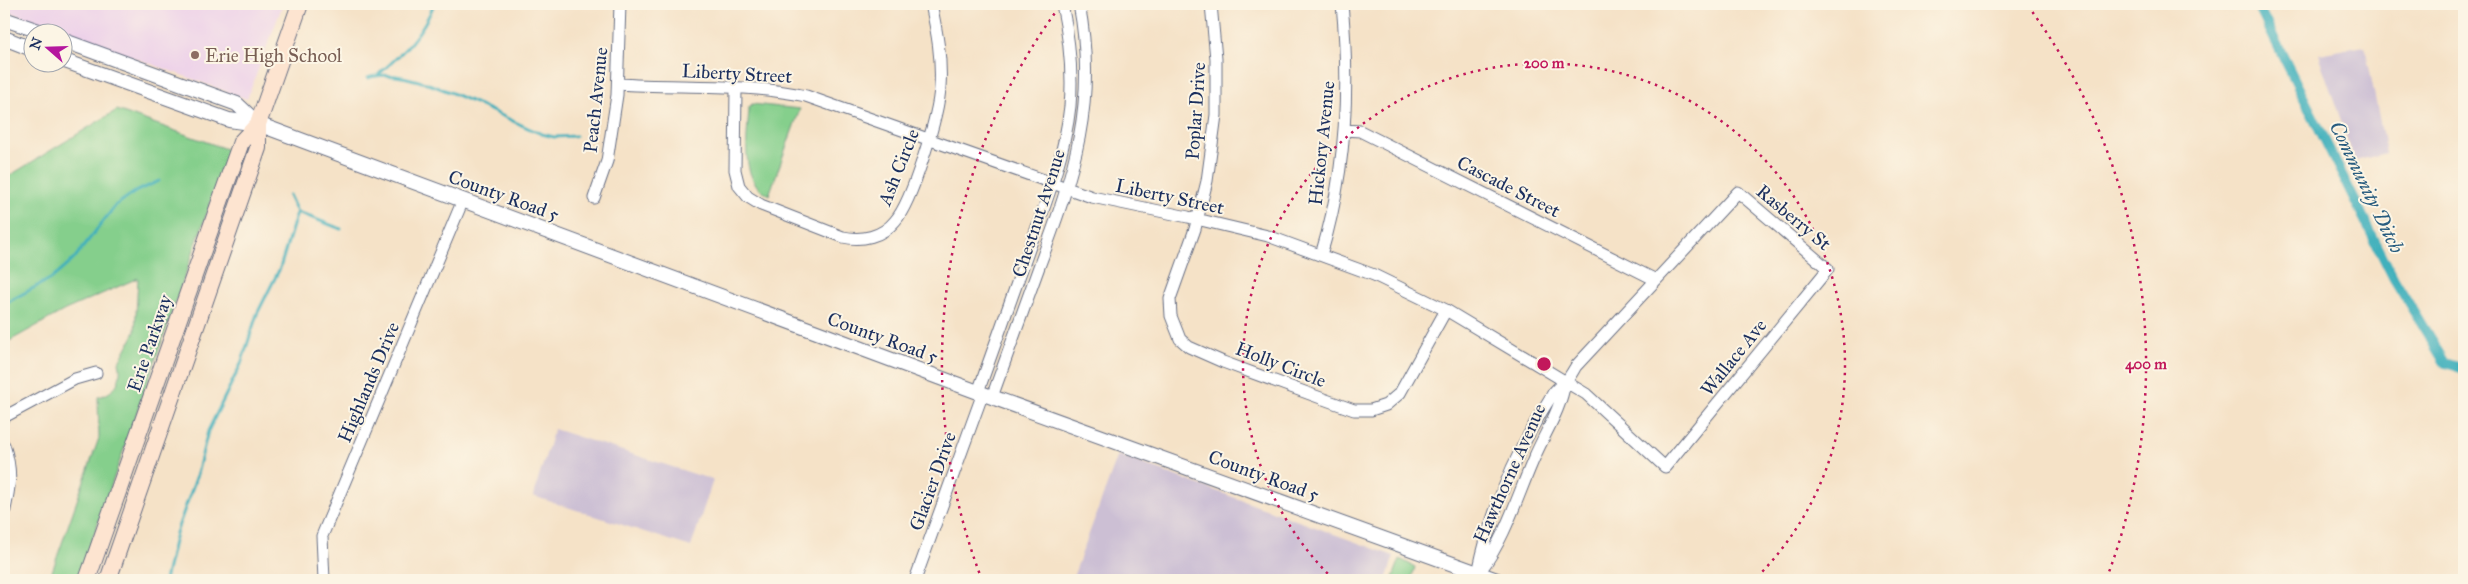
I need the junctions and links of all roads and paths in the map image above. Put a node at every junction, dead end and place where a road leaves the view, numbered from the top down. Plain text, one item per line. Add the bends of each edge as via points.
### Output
1 (300, 4) edge
2 (620, 4) edge
3 (931, 4) edge
4 (1062, 4) edge
5 (1079, 4) edge
6 (1211, 4) edge
7 (1342, 4) edge
8 (4, 19) edge
9 (22, 25) edge
10 (4, 38) edge
11 (72, 44) edge
12 (22, 45) edge
13 (72, 64) edge
14 (618, 84) junction
15 (736, 89) junction
16 (258, 124) junction
17 (1344, 130) junction
18 (928, 140) junction
19 (1052, 184) junction
20 (1068, 190) junction
21 (1738, 192) joint
22 (594, 198) dead end
23 (464, 200) junction
24 (1198, 219) junction
25 (1321, 255) junction
26 (1828, 269) joint
27 (1656, 280) junction
28 (1446, 310) junction
29 (96, 373) dead end
30 (1565, 382) junction
31 (984, 394) junction
32 (4, 418) edge
33 (4, 445) edge
34 (1665, 467) joint
35 (4, 514) edge
36 (1478, 573) junction
37 (87, 580) edge
38 (108, 580) edge
39 (324, 580) edge
40 (915, 580) edge
41 (1497, 580) edge

1 - 16 main road, Erie Parkway
2 - 14 street, Peach Avenue
3 - 18 street, Ash Circle via 938,37 940,71 936,119
4 - 19 street, Chestnut Avenue via 1070,54 1070,106
5 - 20 street, Chestnut Avenue via 1086,83 1080,139
6 - 24 street, Poplar Drive via 1216,58 1216,115
7 - 17 street, Hickory Avenue via 1347,89
8 - 9 street
10 - 12 street
11 - 16 street, County Road 5 via 237,104
13 - 16 street, County Road 5 via 229,120
14 - 15 street, Liberty Street
14 - 22 street, Peach Avenue via 607,161
15 - 18 street, Liberty Street via 806,96
15 - 18 street, Ash Circle via 735,170 739,186 761,205 843,237 858,240 870,237 896,221
16 - 23 street, County Road 5
16 - 37 main road, Erie Parkway via 241,142
16 - 38 main road, Erie Parkway via 258,148
17 - 25 street, Hickory Avenue
17 - 27 street, Cascade Street via 1360,131
18 - 19 street, Liberty Street
19 - 20 street, Liberty Street
19 - 31 street, Chestnut Avenue
20 - 24 street, Liberty Street via 1092,198
20 - 31 street, Chestnut Avenue
21 - 26 street, Rasberry St
21 - 27 street, Hawthorne Avenue
23 - 31 street, County Road 5
23 - 39 street, Highlands Drive via 322,536
24 - 25 street, Liberty Street via 1268,236
24 - 28 street, Holly Circle via 1170,299 1171,316 1180,339 1189,347 1223,362 1320,398 1354,410 1371,410 1386,405 1400,393
25 - 28 street, Liberty Street via 1374,275
26 - 34 street, Wallace Ave
27 - 30 street, Hawthorne Avenue
28 - 30 street, Liberty Street
29 - 32 street via 75,379
30 - 34 street, Liberty Street via 1586,394
30 - 36 street, Hawthorne Avenue via 1562,400 1495,551
31 - 36 street, County Road 5
31 - 40 street, Glacier Drive
33 - 35 street via 10,462 11,483
36 - 41 street, County Road 5

